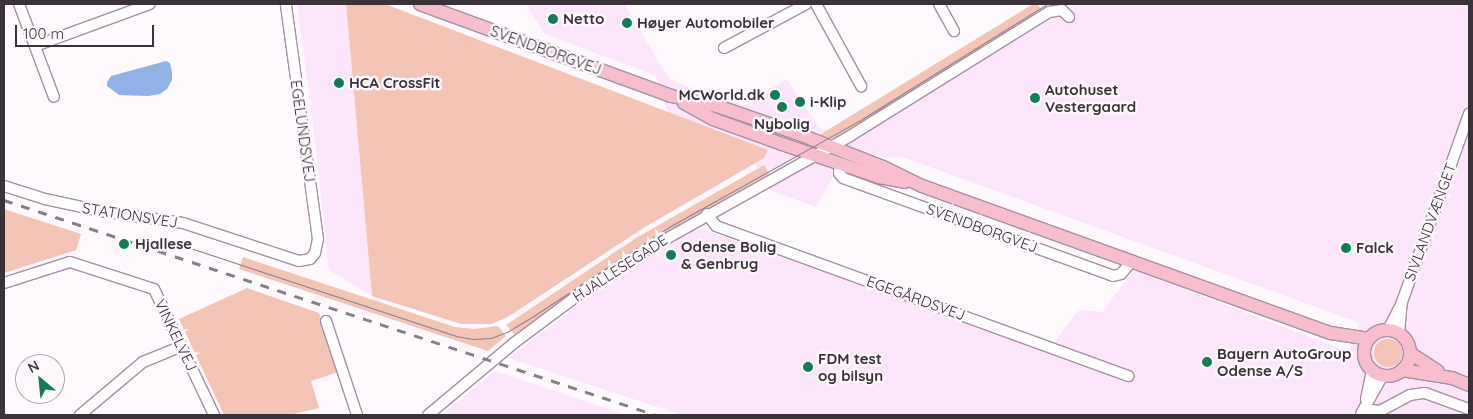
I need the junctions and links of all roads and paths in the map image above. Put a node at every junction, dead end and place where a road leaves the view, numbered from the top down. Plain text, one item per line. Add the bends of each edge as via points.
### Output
1 (19, 4) edge
2 (150, 4) edge
3 (286, 4) edge
4 (420, 4) edge
5 (806, 4) edge
6 (816, 4) edge
7 (939, 4) edge
8 (1070, 17) dead end
9 (954, 31) dead end
10 (35, 46) junction
11 (724, 48) dead end
12 (860, 86) dead end
13 (671, 96) junction
14 (54, 97) dead end
15 (1469, 114) edge
16 (830, 147) junction
17 (815, 155) junction
18 (840, 164) junction
19 (4, 186) edge
20 (922, 186) junction
21 (707, 214) junction
22 (313, 257) joint
23 (1130, 262) junction
24 (4, 283) edge
25 (326, 321) dead end
26 (1393, 332) junction
27 (1331, 333) junction
28 (1370, 339) junction
29 (182, 346) junction
30 (1364, 352) junction
31 (1410, 353) junction
32 (1402, 370) junction
33 (1378, 373) junction
34 (1129, 376) dead end
35 (1452, 378) junction
36 (1469, 385) edge
37 (1469, 409) edge
38 (1362, 412) edge
39 (80, 415) edge
40 (214, 415) edge
41 (357, 415) edge
42 (428, 415) edge

1 - 10 street
2 - 10 street
3 - 22 street, EGELUNDSVEJ via 318,239
4 - 13 main road, SVENDBORGVEJ
5 - 11 street
6 - 12 street
7 - 9 street
8 - 16 street via 1062,10 1049,12
10 - 14 street
13 - 16 main road, SVENDBORGVEJ via 717,106
13 - 17 main road, SVENDBORGVEJ via 713,119
15 - 26 street, SIVLANDVÆNGET
16 - 17 street, HJALLESEGADE
16 - 20 main road, SVENDBORGVEJ
17 - 18 main road, SVENDBORGVEJ
17 - 21 street, HJALLESEGADE
18 - 20 main road, SVENDBORGVEJ
18 - 23 street, SVENDBORGVEJ via 839,173 843,178 1113,276 1121,274
19 - 22 street, STATIONSVEJ via 100,211 183,223 299,261
20 - 23 main road, SVENDBORGVEJ
21 - 34 street, EGEGÅRDSVEJ via 720,227
21 - 42 street, HJALLESEGADE via 584,290
23 - 27 main road, SVENDBORGVEJ
24 - 29 street, VINKELVEJ via 70,262 154,289
25 - 41 street
26 - 28 main road via 1379,332
26 - 31 main road via 1405,339
27 - 28 main road, SVENDBORGVEJ
27 - 30 main road, SVENDBORGVEJ
28 - 30 main road via 1364,346
29 - 39 street via 143,362
29 - 40 street, VINKELVEJ
30 - 33 main road via 1367,365
31 - 32 main road
31 - 35 main road
32 - 33 main road via 1392,375
32 - 35 main road
33 - 38 street
35 - 36 main road
37 - 38 street via 1424,393 1410,395 1380,411

